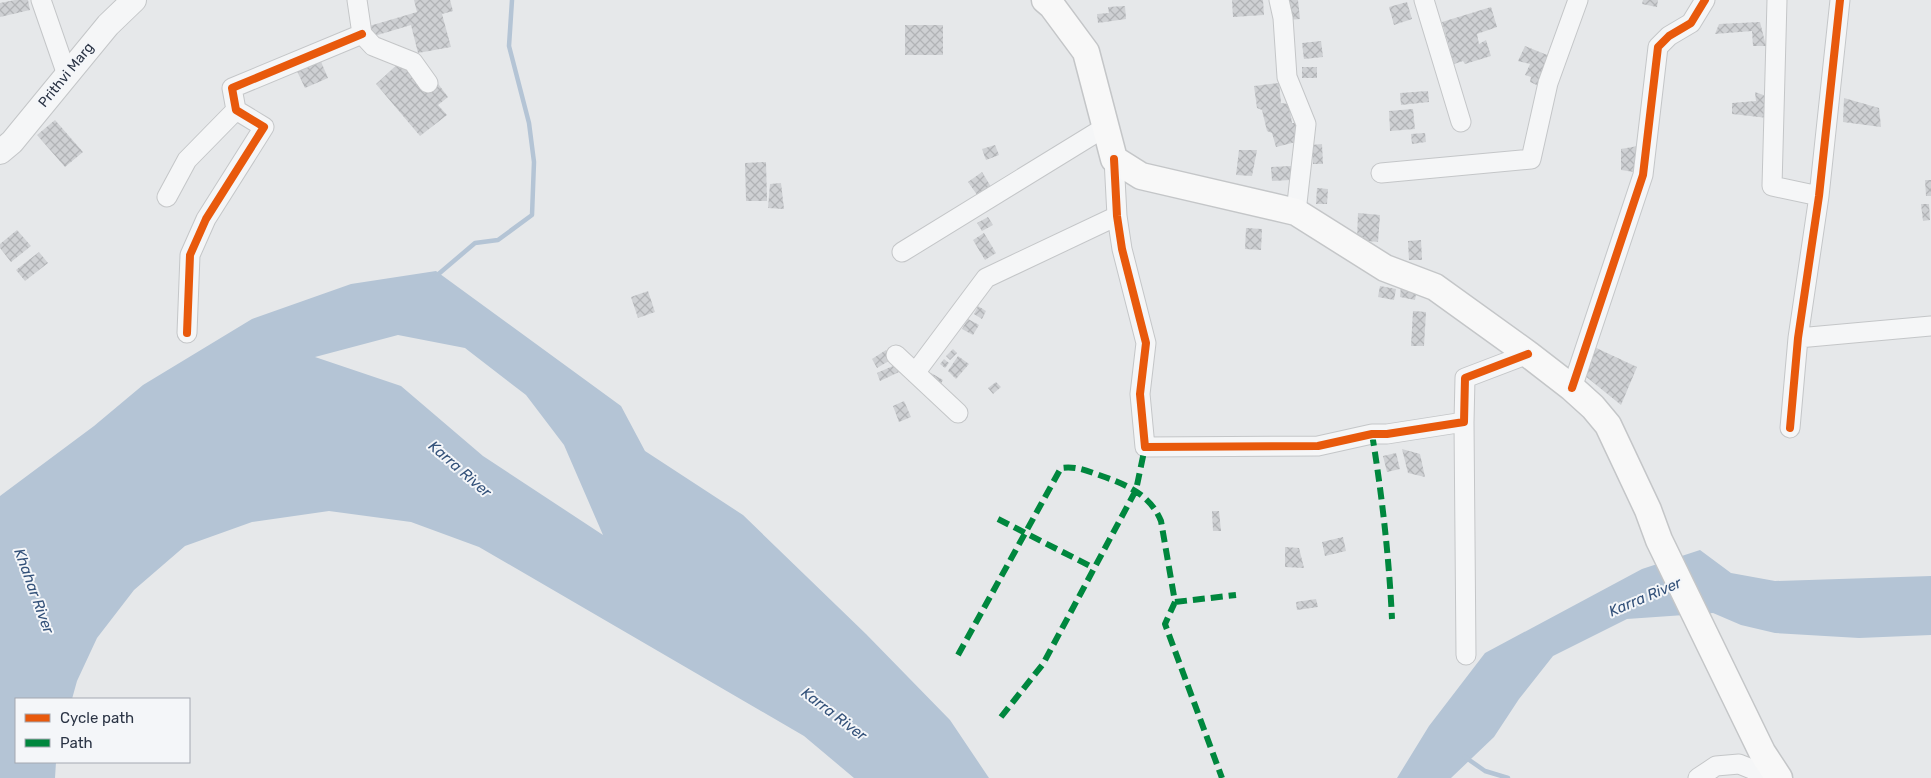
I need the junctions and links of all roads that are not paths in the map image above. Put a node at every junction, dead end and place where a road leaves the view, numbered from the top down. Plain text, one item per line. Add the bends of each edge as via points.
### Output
1 (41, 0) edge
2 (134, 0) edge
3 (357, 0) edge
4 (1044, 0) edge
5 (1279, 0) edge
6 (1424, 0) edge
7 (1578, 0) edge
8 (1705, 0) edge
9 (1776, 0) edge
10 (1840, 0) edge
11 (362, 34) junction
12 (67, 75) junction
13 (428, 83) dead end
14 (236, 110) junction
15 (1461, 122) dead end
16 (1106, 126) junction
17 (0, 152) edge
18 (1114, 159) junction
19 (1381, 173) dead end
20 (1819, 196) junction
21 (167, 197) dead end
22 (1296, 212) junction
23 (1117, 216) junction
24 (902, 252) dead end
25 (1931, 326) edge
26 (187, 333) dead end
27 (1798, 338) junction
28 (1528, 354) junction
29 (896, 355) dead end
30 (915, 372) junction
31 (1572, 388) junction
32 (958, 413) dead end
33 (1464, 422) junction
34 (1790, 428) dead end
35 (1466, 655) dead end
36 (1698, 778) edge
37 (1774, 778) edge
38 (1779, 778) edge

1 - 12 street
2 - 12 street, Prithvi Marg via 108,25
3 - 11 street
4 - 16 main road via 1086,52
5 - 22 street via 1287,77 1306,124
6 - 15 street
7 - 19 street via 1548,84 1531,159
8 - 31 street via 1691,23 1658,46 1643,176
9 - 20 street via 1772,186
10 - 20 street
11 - 13 street via 373,46 413,62
11 - 14 street via 232,88
12 - 17 street, Prithvi Marg
14 - 21 street via 187,160
14 - 26 street via 264,127 206,219 190,255
16 - 18 main road
16 - 24 street
18 - 22 main road via 1140,176
18 - 23 street
20 - 27 street
22 - 28 main road via 1385,268 1435,286
23 - 30 street via 986,278
23 - 33 street via 1146,343 1140,394 1145,447 1318,446 1372,434
25 - 27 street
27 - 34 street
28 - 31 main road
28 - 33 street via 1465,378
29 - 30 street
30 - 32 street
31 - 38 main road via 1608,425 1762,752
33 - 35 street
36 - 37 street via 1716,766 1739,764

